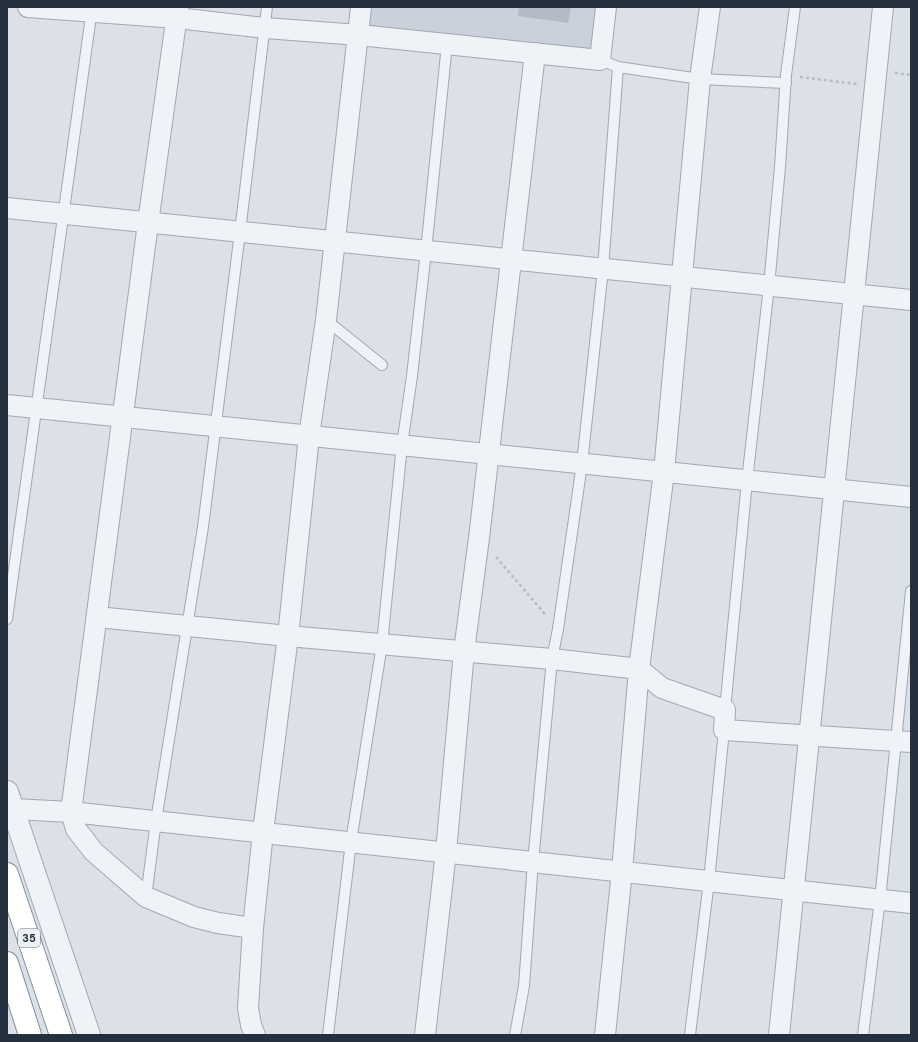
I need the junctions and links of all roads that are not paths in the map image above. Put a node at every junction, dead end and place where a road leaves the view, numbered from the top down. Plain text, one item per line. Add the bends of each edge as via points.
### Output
1 (28, 7) edge
2 (267, 7) edge
3 (362, 7) edge
4 (606, 7) edge
5 (710, 7) edge
6 (795, 7) edge
7 (883, 7) edge
8 (92, 10) edge
9 (178, 12) edge
10 (264, 28) junction
11 (359, 35) junction
12 (447, 44) junction
13 (535, 53) junction
14 (609, 64) junction
15 (700, 79) junction
16 (786, 79) junction
17 (7, 208) edge
18 (63, 214) junction
19 (148, 223) junction
20 (240, 232) junction
21 (334, 242) junction
22 (426, 251) junction
23 (510, 260) junction
24 (603, 269) junction
25 (682, 277) junction
26 (769, 286) junction
27 (854, 295) junction
28 (911, 300) edge
29 (326, 320) junction
30 (382, 365) dead end
31 (7, 405) edge
32 (36, 408) junction
33 (123, 417) junction
34 (216, 426) junction
35 (309, 436) junction
36 (402, 445) junction
37 (489, 454) junction
38 (582, 464) junction
39 (664, 472) junction
40 (747, 481) junction
41 (834, 489) junction
42 (911, 497) edge
43 (911, 591) edge
44 (96, 617) junction
45 (7, 619) edge
46 (188, 625) junction
47 (288, 636) junction
48 (382, 644) junction
49 (464, 651) junction
50 (552, 659) junction
51 (639, 669) junction
52 (725, 710) junction
53 (724, 730) junction
54 (809, 735) junction
55 (904, 741) edge
56 (10, 800) edge
57 (70, 812) junction
58 (156, 821) junction
59 (263, 832) junction
60 (351, 842) junction
61 (446, 852) junction
62 (533, 862) junction
63 (622, 871) junction
64 (7, 874) edge
65 (709, 881) junction
66 (794, 890) junction
67 (146, 897) junction
68 (880, 900) junction
69 (911, 903) edge
70 (253, 928) junction
71 (7, 963) edge
72 (30, 1035) edge
73 (61, 1035) edge
74 (89, 1035) edge
75 (255, 1035) edge
76 (328, 1035) edge
77 (425, 1035) edge
78 (516, 1035) edge
79 (605, 1035) edge
80 (690, 1035) edge
81 (779, 1035) edge
82 (863, 1035) edge

1 - 8 street
2 - 10 lane
3 - 11 street
4 - 14 street
5 - 15 street
6 - 16 lane
7 - 27 street
8 - 9 street
8 - 18 lane
9 - 10 street
9 - 19 street
10 - 11 street
10 - 20 lane
11 - 12 street
11 - 21 street
12 - 13 street
12 - 22 lane
13 - 14 street
13 - 23 street
14 - 15 lane
14 - 24 lane
15 - 16 lane
15 - 25 street
16 - 26 lane
17 - 18 street
18 - 19 street
18 - 32 lane
19 - 20 street
19 - 33 street
20 - 21 street
20 - 34 lane
21 - 22 street
21 - 29 street
22 - 23 street
22 - 36 lane
23 - 24 street
23 - 37 street
24 - 25 street
24 - 38 lane
25 - 26 street
25 - 39 street
26 - 27 street
26 - 40 lane
27 - 28 street
27 - 41 street
29 - 30 lane
29 - 35 street
31 - 32 street
32 - 33 street
32 - 45 lane
33 - 34 street
33 - 44 street
34 - 35 street
34 - 46 lane
35 - 36 street
35 - 47 street
36 - 37 street
36 - 48 lane
37 - 38 street
37 - 49 street
38 - 39 street
38 - 50 lane
39 - 40 street
39 - 51 street
40 - 41 street
40 - 52 lane
41 - 42 street
41 - 54 street
43 - 55 lane
44 - 46 street
44 - 57 street
46 - 47 street
46 - 58 lane
47 - 48 street
47 - 59 street
48 - 49 street
48 - 60 lane
49 - 50 street
49 - 61 street
50 - 51 street
50 - 62 lane
51 - 52 street via 662,688
51 - 63 street
52 - 53 street
53 - 54 street
53 - 65 lane
54 - 55 street
54 - 66 street
55 - 68 lane
56 - 57 street
56 - 74 street
57 - 58 street
57 - 67 street via 76,829 94,852
58 - 59 street
58 - 67 lane
59 - 60 street
59 - 70 street
60 - 61 street
60 - 76 lane
61 - 62 street
61 - 77 street
62 - 63 street
62 - 78 lane via 524,986
63 - 65 street
63 - 79 street
64 - 73 highway, 35
65 - 66 street
65 - 80 lane
66 - 68 street
66 - 81 street
67 - 70 street via 194,917
68 - 69 street
68 - 82 lane
70 - 75 street via 248,1008
71 - 72 highway

